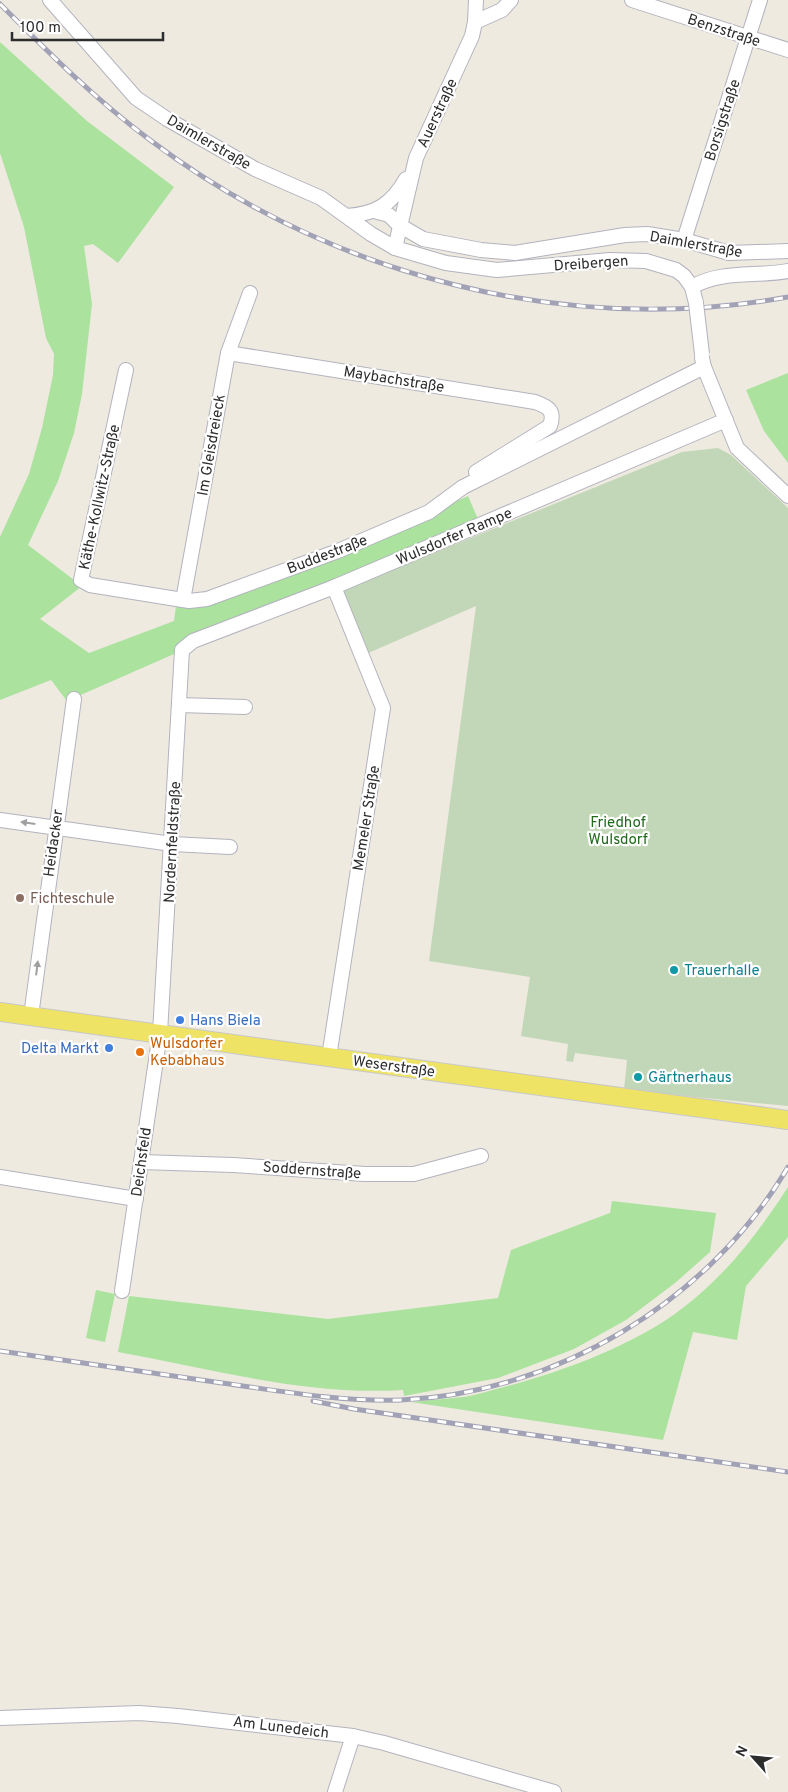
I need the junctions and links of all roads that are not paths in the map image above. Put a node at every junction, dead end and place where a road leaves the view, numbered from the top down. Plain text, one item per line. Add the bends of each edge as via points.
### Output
1 (50, 0) edge
2 (476, 0) edge
3 (511, 0) edge
4 (632, 0) edge
5 (760, 0) edge
6 (475, 22) junction
7 (748, 37) junction
8 (788, 50) edge
9 (416, 158) junction
10 (374, 211) junction
11 (347, 216) junction
12 (399, 225) junction
13 (684, 240) junction
14 (395, 248) junction
15 (788, 251) edge
16 (788, 270) edge
17 (692, 287) junction
18 (250, 293) dead end
19 (228, 353) junction
20 (703, 361) junction
21 (126, 370) dead end
22 (553, 417) joint
23 (726, 420) junction
24 (463, 487) junction
25 (788, 496) edge
26 (334, 587) junction
27 (183, 600) junction
28 (182, 650) joint
29 (74, 700) dead end
30 (179, 705) junction
31 (245, 707) dead end
32 (0, 820) edge
33 (55, 827) junction
34 (172, 844) junction
35 (230, 847) dead end
36 (0, 1012) edge
37 (31, 1016) junction
38 (160, 1033) junction
39 (330, 1057) junction
40 (788, 1120) edge
41 (481, 1156) dead end
42 (141, 1162) junction
43 (0, 1177) edge
44 (136, 1199) junction
45 (122, 1292) dead end
46 (0, 1718) edge
47 (353, 1736) junction
48 (335, 1792) edge
49 (554, 1792) edge

1 - 11 street, Daimlerstraße via 136,98 214,146 321,198
2 - 6 street, Auerstraße
3 - 6 street via 502,10
4 - 7 street, Benzstraße
5 - 7 street, Borsigstraße
6 - 9 street, Auerstraße via 469,43
7 - 8 street, Benzstraße
7 - 13 street, Borsigstraße
9 - 10 street via 399,191 390,202
9 - 12 street, Auerstraße
10 - 11 street
10 - 12 street, Daimlerstraße via 389,215
11 - 14 street, Daimlerstraße
12 - 13 street, Daimlerstraße via 423,239 482,250 515,252 625,235 647,234
12 - 14 street, Auerstraße
13 - 15 street, Daimlerstraße via 710,249 747,254
14 - 17 street, Dreibergen via 446,263 497,270 610,260 646,261 676,270
16 - 17 street, Daimlerstraße via 716,277
17 - 20 street, bridge
18 - 19 street, Im Gleisdreieck
19 - 22 street, Maybachstraße via 535,402 547,406
19 - 27 street, Im Gleisdreieck
20 - 23 street
20 - 24 street, Buddestraße
21 - 27 street, Käthe-Kollwitz-Straße via 82,580 90,585
22 - 24 street, Buddestraße via 550,426 470,476
23 - 25 street via 738,448
23 - 26 street, Wulsdorfer Rampe
24 - 27 street, Buddestraße via 429,512 338,551 207,599
26 - 28 street, Wulsdorfer Rampe via 193,641
26 - 39 street, Memeler Straße via 383,708
28 - 30 street, Nordernfeldstraße
29 - 33 street, Heidacker
30 - 31 street
30 - 34 street, Nordernfeldstraße
33 -> 32 street
33 - 34 street
37 -> 33 street, Heidacker
34 - 35 street
34 - 38 street, Nordernfeldstraße
36 - 37 main road, Weserstraße
37 - 38 main road, Weserstraße
38 - 39 main road, Weserstraße
38 - 42 street, Deichsfeld
39 - 40 main road, Weserstraße
41 - 42 street, Soddernstraße via 414,1174
42 - 44 street, Deichsfeld
43 - 44 street
44 - 45 street, Deichsfeld
46 - 47 street, Am Lunedeich via 148,1714
47 - 48 street
47 - 49 street, Am Lunedeich

